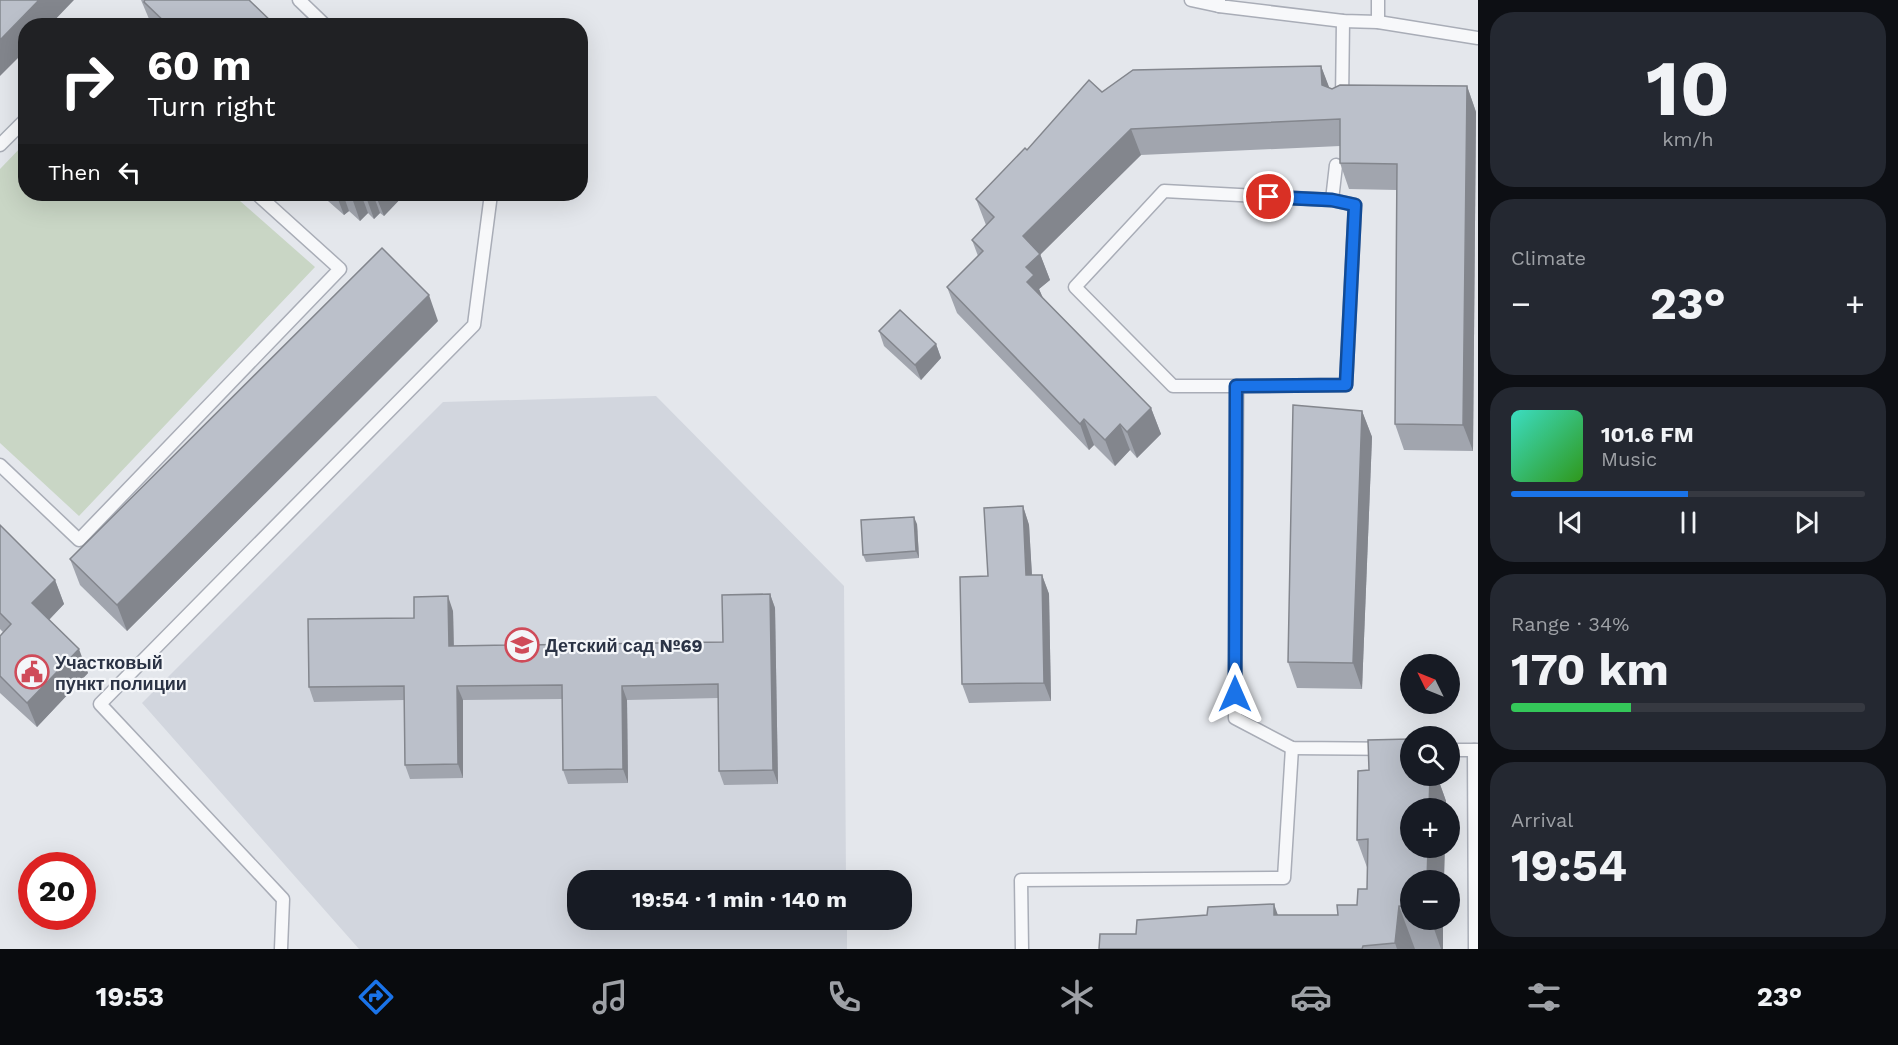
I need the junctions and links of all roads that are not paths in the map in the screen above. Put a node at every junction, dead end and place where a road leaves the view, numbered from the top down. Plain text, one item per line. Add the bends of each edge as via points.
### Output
1 (299, 0) edge
2 (1191, 0) edge
3 (1378, 0) edge
4 (1219, 3) edge
5 (318, 18) edge
6 (1343, 21) junction
7 (1378, 22) junction
8 (1478, 38) edge
9 (1342, 107) edge
10 (18, 127) edge
11 (0, 145) edge
12 (1336, 165) dead end
13 (1332, 200) junction
14 (265, 201) edge
15 (490, 201) edge
16 (1236, 386) junction
17 (0, 465) edge
18 (1292, 748) junction
19 (1400, 749) edge
20 (1460, 750) edge
21 (1476, 750) edge
22 (281, 949) edge
23 (1022, 949) edge
24 (1475, 949) edge

1 - 5 lane
2 - 4 lane
3 - 7 lane
4 - 6 lane
6 - 7 lane
6 - 9 lane
7 - 8 lane
10 - 11 lane
12 - 13 lane
13 - 16 lane via 1355,205 1346,385
13 - 16 lane via 1164,191 1075,287 1173,386
14 - 17 lane via 340,269 79,540
15 - 22 lane via 474,325 100,704 283,899
16 - 18 lane via 1235,718
18 - 19 lane
18 - 23 lane via 1284,878 1021,880
20 - 21 lane
21 - 24 lane

